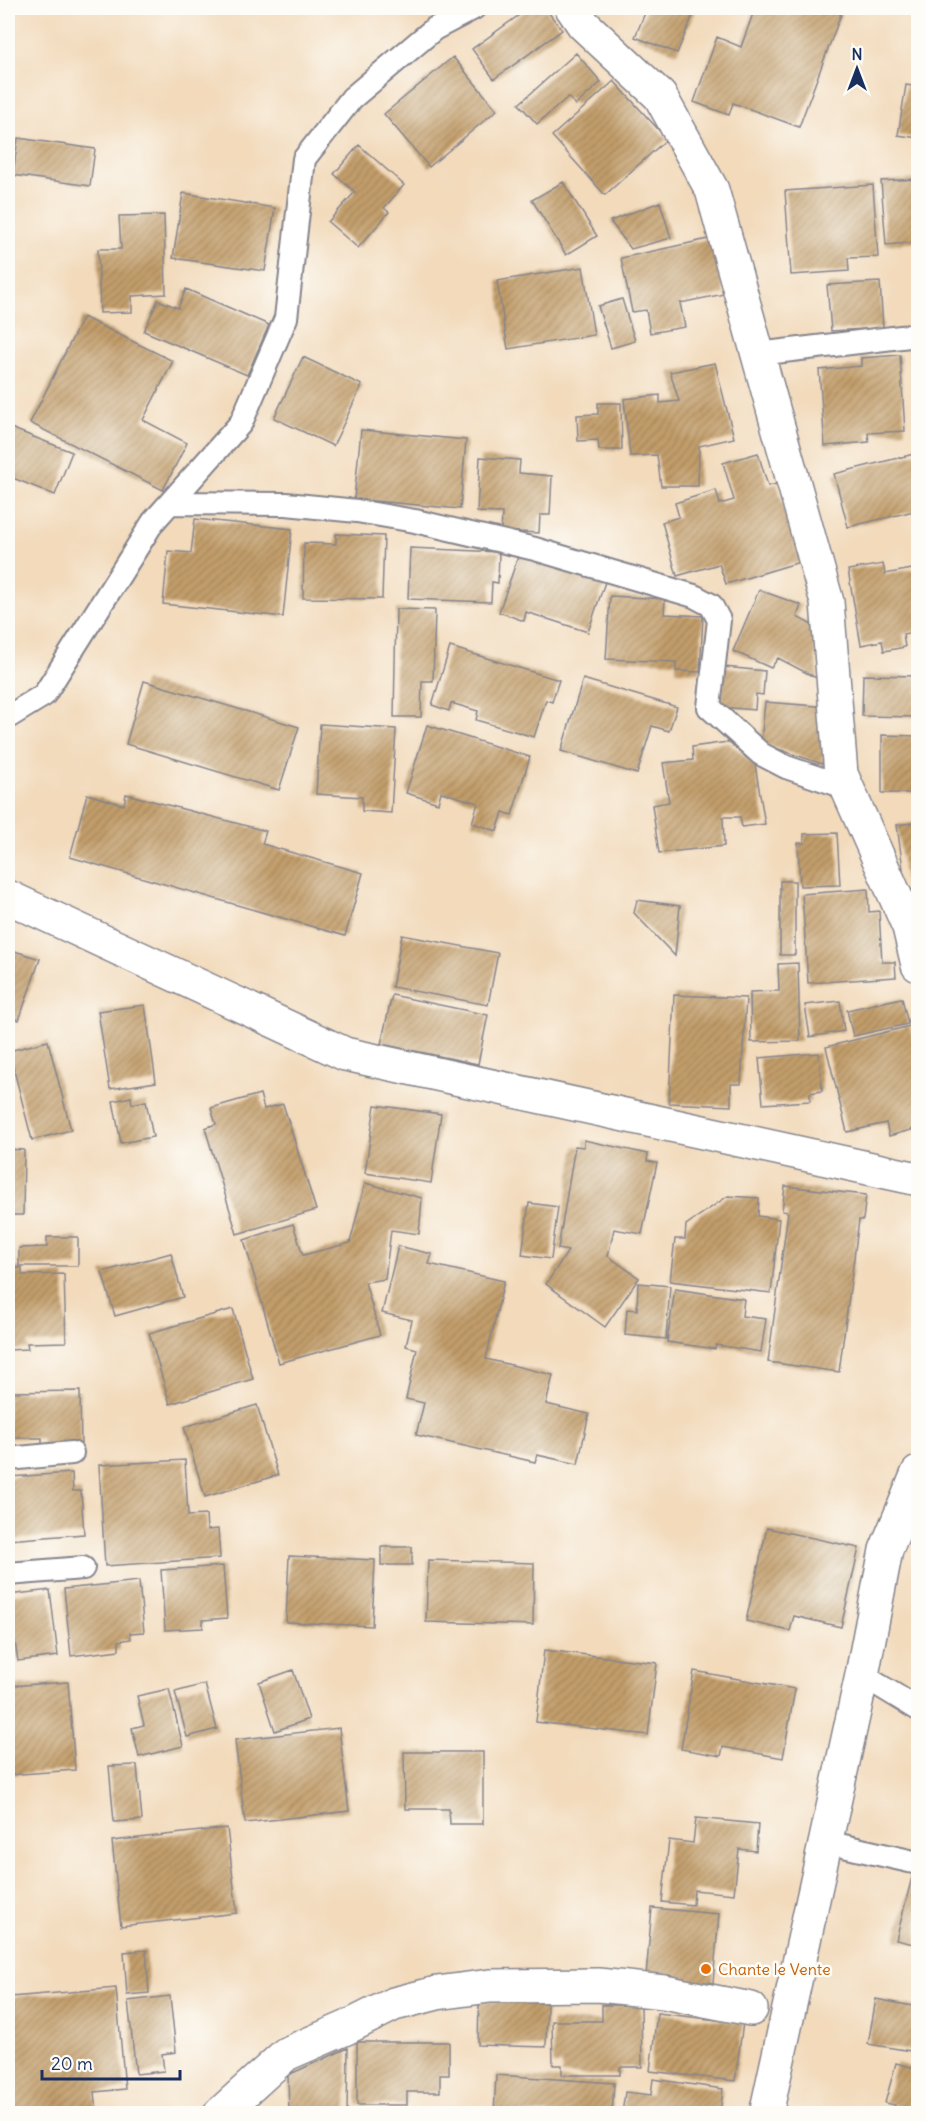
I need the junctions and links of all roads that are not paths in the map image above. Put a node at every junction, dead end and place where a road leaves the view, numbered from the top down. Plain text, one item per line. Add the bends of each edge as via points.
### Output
1 (474, 8) edge
2 (572, 8) edge
3 (918, 334) edge
4 (758, 354) junction
5 (170, 502) junction
6 (8, 717) edge
7 (845, 787) junction
8 (8, 897) edge
9 (909, 902) edge
10 (918, 965) edge
11 (918, 1179) edge
12 (72, 1453) dead end
13 (8, 1459) edge
14 (918, 1473) edge
15 (84, 1568) dead end
16 (8, 1574) edge
17 (862, 1675) junction
18 (918, 1709) edge
19 (825, 1842) junction
20 (918, 1863) edge
21 (752, 2009) dead end
22 (220, 2114) edge
23 (766, 2114) edge

1 - 5 lane via 434,29 352,98 304,159 286,318 241,423
2 - 4 street via 583,24 660,96 712,190
3 - 4 lane
4 - 7 street via 827,602
5 - 6 lane via 153,522 44,695
5 - 7 lane via 286,504 415,521 536,549 694,596 711,605 719,620 709,707 762,754 786,767
7 - 9 street
8 - 11 street via 345,1054
9 - 10 street via 909,927
12 - 13 lane
14 - 17 street via 886,1550
15 - 16 lane
17 - 18 lane
17 - 19 street
19 - 20 lane
19 - 23 street
21 - 22 street via 664,1992 598,1985 490,1986 437,1993 394,2004 286,2054

